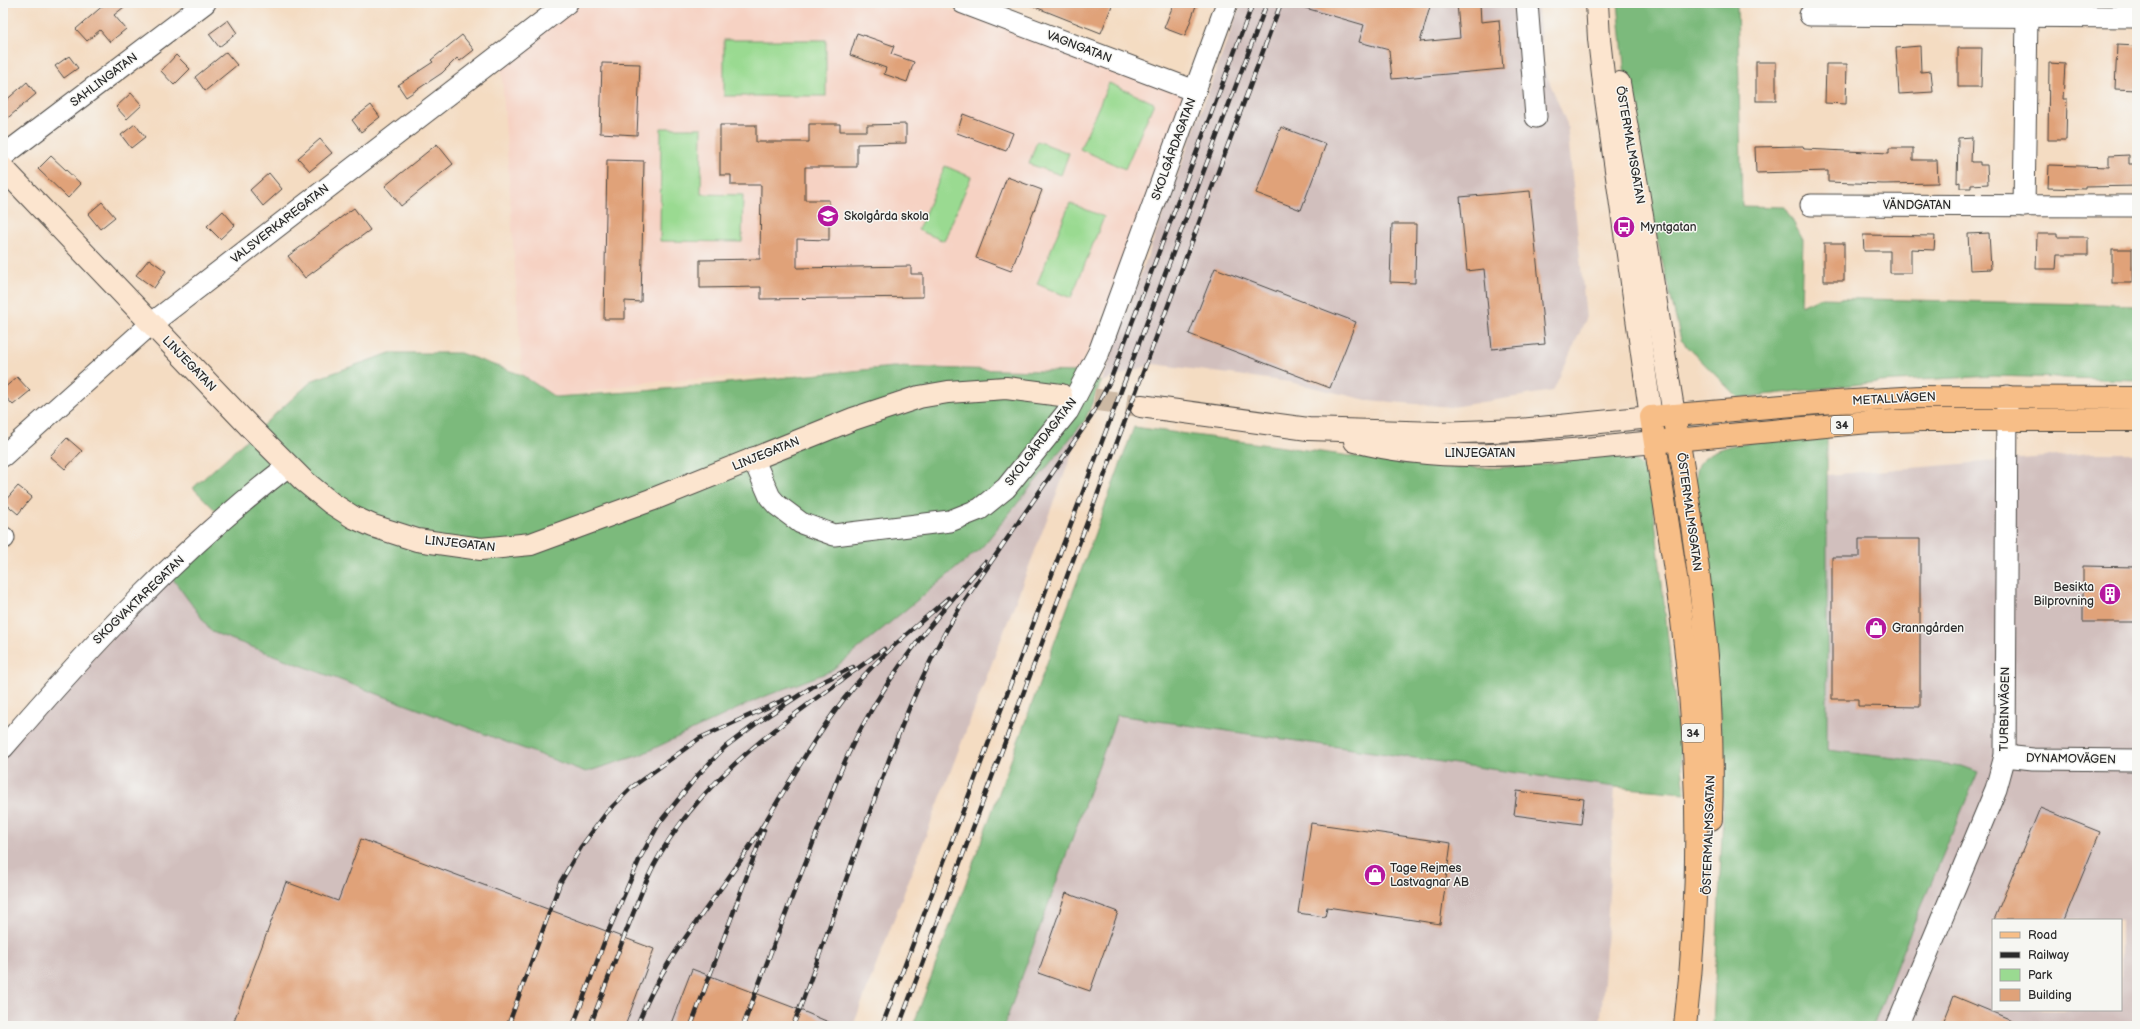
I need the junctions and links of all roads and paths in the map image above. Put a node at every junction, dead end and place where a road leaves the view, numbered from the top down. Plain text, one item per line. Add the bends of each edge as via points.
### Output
1 (205, 3) edge
2 (568, 3) edge
3 (963, 3) edge
4 (1226, 3) edge
5 (1527, 3) edge
6 (1597, 3) edge
7 (1609, 3) edge
8 (1810, 15) dead end
9 (2027, 16) junction
10 (2137, 17) edge
11 (1195, 91) junction
12 (1536, 117) dead end
13 (3, 156) edge
14 (3, 168) edge
15 (1811, 205) dead end
16 (2024, 206) junction
17 (2137, 206) edge
18 (151, 324) junction
19 (1061, 395) tunnel mouth
20 (2007, 396) junction
21 (2137, 398) edge
22 (1141, 406) tunnel mouth
23 (1674, 415) junction
24 (1651, 417) junction
25 (2007, 419) junction
26 (2137, 420) edge
27 (1308, 429) junction
28 (1679, 439) junction
29 (1655, 442) junction
30 (3, 456) edge
31 (753, 458) junction
32 (288, 466) junction
33 (3, 748) edge
34 (2005, 756) junction
35 (2137, 760) edge
36 (1685, 1026) edge
37 (1699, 1026) edge
38 (1898, 1026) edge

1 - 13 street, SAHLINGATAN
2 - 18 street, VALSVERKAREGATAN
3 - 11 street, VAGNGATAN
4 - 11 street, SKOLGÅRDAGATAN
5 - 12 street
6 - 24 street, ÖSTERMALMSGATAN via 1605,92
7 - 23 street, ÖSTERMALMSGATAN via 1619,90
8 - 9 street
9 - 10 street
9 - 16 street
11 - 31 street, SKOLGÅRDAGATAN via 1099,352 1068,411 995,499 980,509 950,521 834,535 801,523 777,505 770,497
14 - 18 street, LINJEGATAN
15 - 16 street, VÄNDGATAN
16 - 17 street, VÄNDGATAN
18 - 30 street, VALSVERKAREGATAN
18 - 32 street, LINJEGATAN
19 - 31 street, LINJEGATAN via 1006,388 919,397 888,406
20 - 21 main road, METALLVÄGEN / 34
20 - 23 main road, METALLVÄGEN / 34 via 1867,400
20 - 25 street, TURBINVÄGEN
22 - 27 street, LINJEGATAN
23 - 24 main road, METALLVÄGEN / 34
23 - 28 main road, ÖSTERMALMSGATAN / 34
24 - 27 street, LINJEGATAN via 1551,428 1473,433
24 - 29 main road, ÖSTERMALMSGATAN / 34
25 - 26 main road, METALLVÄGEN / 34
25 - 28 main road, METALLVÄGEN / 34 via 1870,422
25 - 34 street, TURBINVÄGEN
27 - 29 street, LINJEGATAN via 1365,444 1432,453 1514,454
28 - 29 main road, METALLVÄGEN / 34
28 - 37 main road, ÖSTERMALMSGATAN / 34 via 1698,572 1710,691 1711,812
29 - 36 main road, ÖSTERMALMSGATAN / 34 via 1684,636 1694,759 1695,902
31 - 32 street, LINJEGATAN via 548,539 493,549 417,540 373,526 331,503
32 - 33 street, SKOGVAKTAREGATAN via 248,497 115,623
34 - 35 street, DYNAMOVÄGEN via 2033,760
34 - 38 street, TURBINVÄGEN via 1996,788

